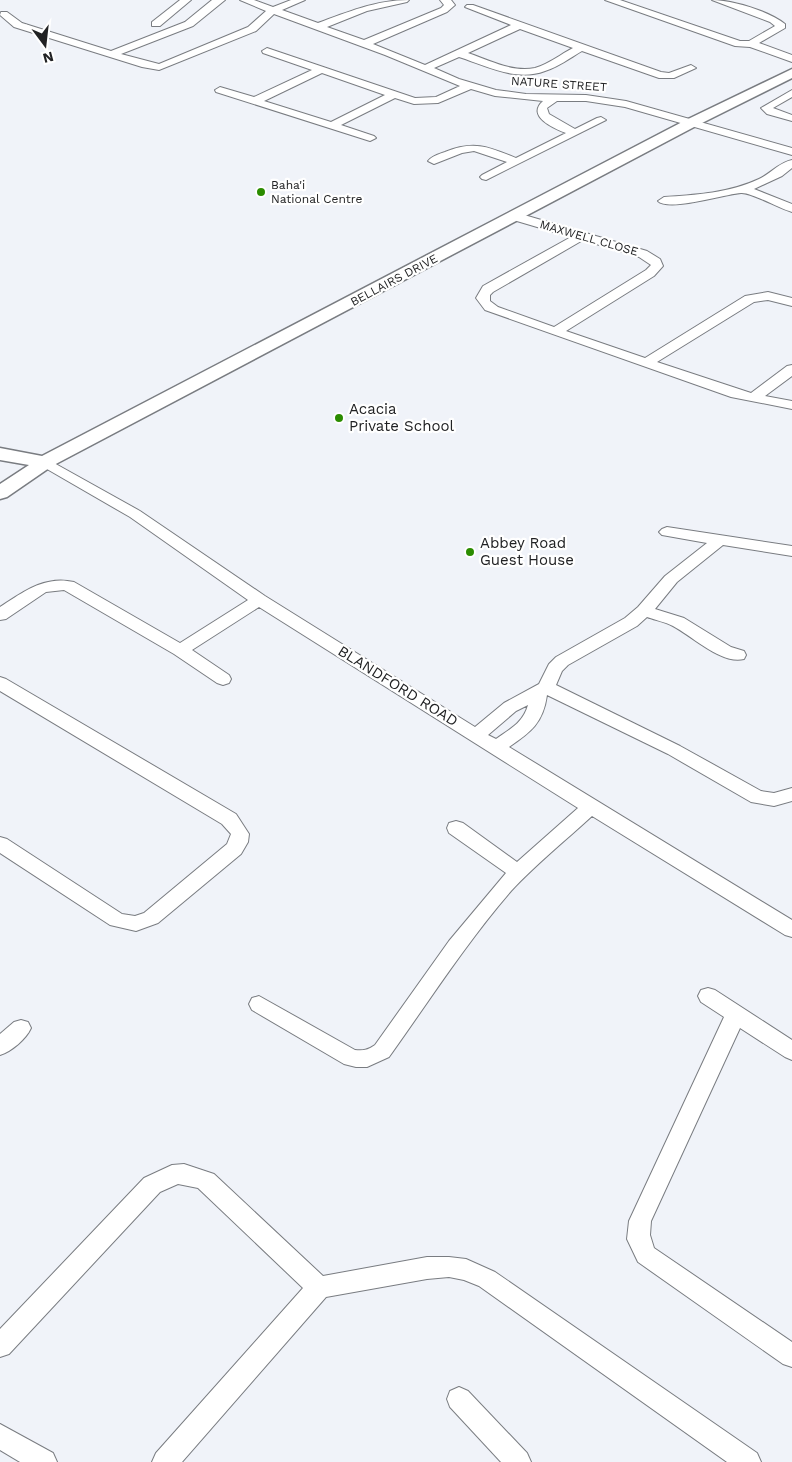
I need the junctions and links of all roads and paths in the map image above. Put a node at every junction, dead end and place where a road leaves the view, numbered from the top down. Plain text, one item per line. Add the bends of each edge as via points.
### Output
1 (186, 0) edge
2 (220, 0) edge
3 (245, 0) edge
4 (300, 0) edge
5 (404, 0) edge
6 (445, 0) edge
7 (610, 0) edge
8 (718, 0) edge
9 (470, 7) dead end
10 (273, 10) junction
11 (4, 14) dead end
12 (156, 24) dead end
13 (520, 25) junction
14 (317, 26) junction
15 (364, 44) junction
16 (751, 44) junction
17 (580, 48) junction
18 (266, 51) dead end
19 (458, 53) junction
20 (111, 54) junction
21 (792, 59) edge
22 (426, 68) junction
23 (692, 68) dead end
24 (320, 70) junction
25 (792, 73) edge
26 (469, 86) junction
27 (220, 90) dead end
28 (792, 93) edge
29 (393, 95) junction
30 (555, 97) junction
31 (255, 101) junction
32 (792, 118) edge
33 (600, 120) dead end
34 (691, 123) junction
35 (331, 126) junction
36 (573, 132) junction
37 (370, 138) dead end
38 (792, 152) edge
39 (434, 160) dead end
40 (515, 161) junction
41 (792, 163) edge
42 (486, 177) dead end
43 (744, 189) junction
44 (664, 201) dead end
45 (792, 208) edge
46 (514, 216) junction
47 (581, 236) junction
48 (792, 302) edge
49 (556, 332) junction
50 (646, 363) junction
51 (792, 369) edge
52 (753, 398) junction
53 (792, 405) edge
54 (0, 454) edge
55 (46, 462) junction
56 (0, 493) edge
57 (667, 532) dead end
58 (720, 540) junction
59 (792, 551) edge
60 (260, 600) junction
61 (644, 611) junction
62 (0, 615) edge
63 (180, 650) junction
64 (738, 654) dead end
65 (223, 679) dead end
66 (0, 683) edge
67 (542, 690) junction
68 (477, 735) junction
69 (497, 747) junction
70 (792, 794) edge
71 (591, 807) junction
72 (456, 828) dead end
73 (0, 844) edge
74 (518, 872) junction
75 (792, 930) edge
76 (708, 996) dead end
77 (259, 1004) dead end
78 (736, 1014) junction
79 (21, 1028) dead end
80 (0, 1047) edge
81 (792, 1051) edge
82 (320, 1287) junction
83 (0, 1346) edge
84 (792, 1356) edge
85 (459, 1399) dead end
86 (0, 1436) edge
87 (44, 1462) edge
88 (165, 1462) edge
89 (518, 1462) edge
90 (748, 1462) edge

1 - 12 street
2 - 20 street via 189,24
3 - 10 street, NATURE STREET
4 - 10 street
5 - 14 street via 364,9
6 - 15 street via 450,5 444,10
7 - 16 street via 736,44
8 - 16 street via 780,24 779,28
9 - 13 street
10 - 14 street, NATURE STREET
10 - 20 street via 252,29 169,64 152,67
11 - 20 street via 18,25
13 - 17 street
13 - 19 street
14 - 15 street, NATURE STREET
15 - 22 street, NATURE STREET
16 - 21 street
17 - 19 street via 542,69 529,72 515,71
17 - 23 street via 662,76
18 - 24 street
19 - 22 street
22 - 26 street, NATURE STREET
24 - 29 street
24 - 31 street
25 - 34 street, BELLAIRS DRIVE
26 - 29 street via 451,96 424,102
26 - 30 street, NATURE STREET via 510,96
27 - 31 street
28 - 32 street via 766,108
29 - 35 street
30 - 34 street, NATURE STREET via 620,103
30 - 36 street via 542,108 544,117
31 - 35 street
33 - 36 street
34 - 38 street, NATURE STREET
34 - 46 street, BELLAIRS DRIVE
35 - 37 street
36 - 40 street
39 - 40 street via 459,148 475,146
40 - 42 street
41 - 43 street
43 - 44 street via 722,196
43 - 45 street
46 - 47 street, MAXWELL CLOSE
46 - 55 street, BELLAIRS DRIVE
47 - 49 street via 483,293 484,305 493,310
47 - 49 street, MAXWELL CLOSE via 643,254 657,266 650,274
48 - 50 street via 768,296 750,299
49 - 50 street
50 - 52 street
51 - 52 street
52 - 53 street
54 - 55 street, BLANDFORD ROAD
55 - 56 street, BELLAIRS DRIVE
55 - 60 street, BLANDFORD ROAD via 135,514
57 - 58 street
58 - 59 street
58 - 61 street via 671,580
60 - 63 street
60 - 68 street, BLANDFORD ROAD
61 - 64 street via 678,622 725,651
61 - 67 street via 631,622 562,661
62 - 63 street via 42,588 59,584 68,586
63 - 65 street
66 - 73 street via 229,819 240,834 234,849 151,918 136,924 117,920
67 - 68 street via 510,708
67 - 69 street via 532,721
67 - 70 street via 674,750 757,797 774,800
68 - 69 street, BLANDFORD ROAD
69 - 71 street, BLANDFORD ROAD
71 - 74 street
71 - 75 street, BLANDFORD ROAD
72 - 74 street
74 - 77 street via 484,911 382,1051 368,1060 351,1058
76 - 78 street
78 - 81 street
78 - 84 street via 637,1232 646,1256
79 - 80 street
82 - 83 street via 206,1181 192,1174 178,1173 152,1185
82 - 88 street
82 - 90 street via 427,1268 466,1270 487,1279
85 - 89 street
86 - 87 street

